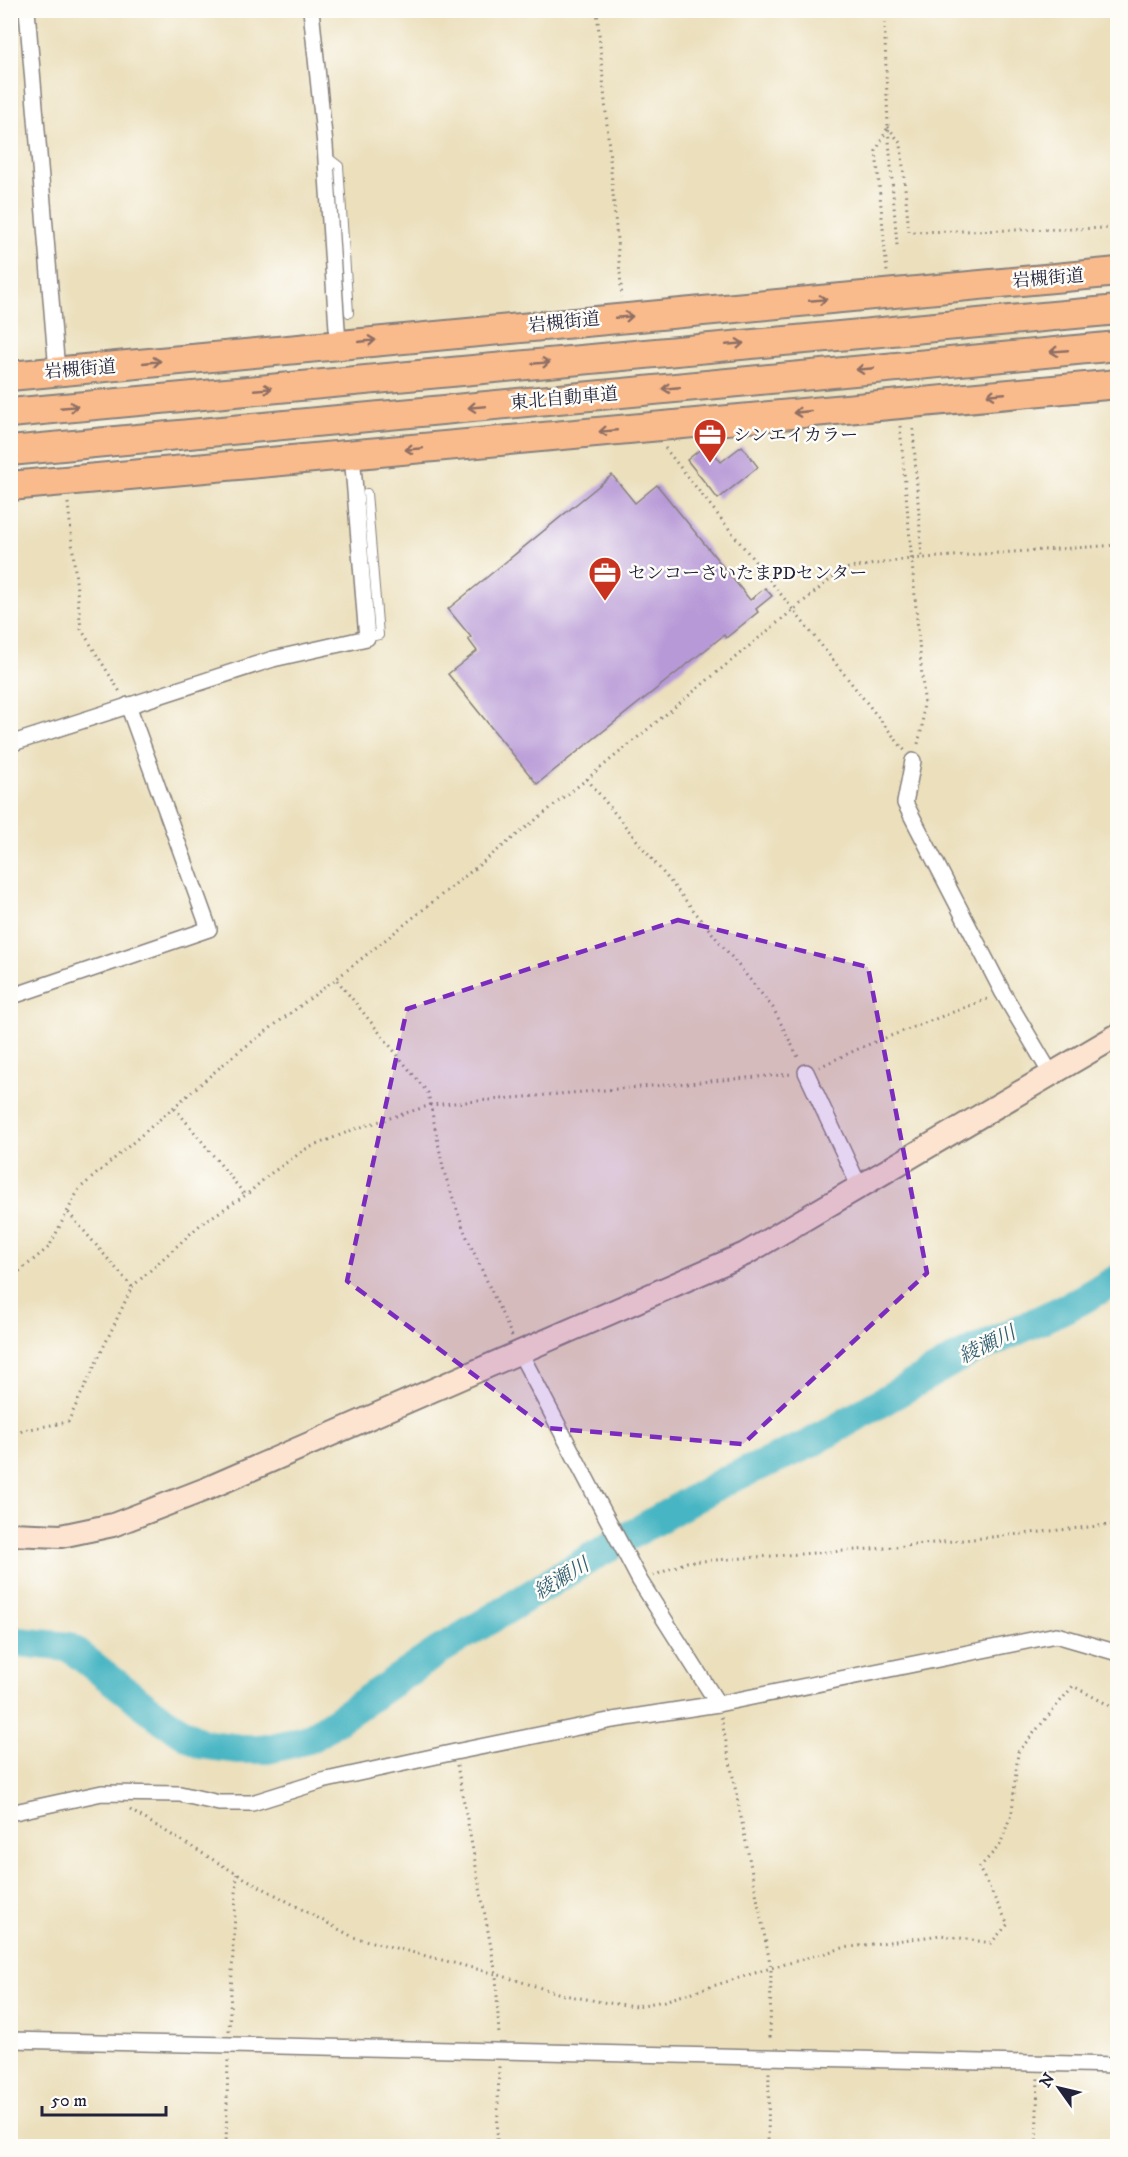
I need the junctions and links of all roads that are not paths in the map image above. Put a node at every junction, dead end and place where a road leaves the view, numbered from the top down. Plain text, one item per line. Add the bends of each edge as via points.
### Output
1 (27, 10) edge
2 (311, 10) edge
3 (326, 156) junction
4 (1118, 272) edge
5 (1118, 310) edge
6 (349, 314) dead end
7 (338, 344) junction
8 (1118, 346) edge
9 (57, 371) junction
10 (10, 376) edge
11 (1118, 384) edge
12 (10, 413) edge
13 (10, 451) edge
14 (352, 454) junction
15 (10, 486) edge
16 (367, 493) dead end
17 (367, 638) junction
18 (128, 705) junction
19 (10, 744) edge
20 (913, 761) road end
21 (10, 997) edge
22 (1118, 1035) edge
23 (806, 1072) road end
24 (1051, 1074) junction
25 (860, 1188) junction
26 (519, 1351) junction
27 (10, 1533) edge
28 (1118, 1653) edge
29 (718, 1704) junction
30 (10, 1813) edge
31 (10, 2040) edge
32 (1118, 2065) edge

1 - 9 street
2 - 3 street
3 - 6 lane via 339,166
3 - 7 street
7 -> 4 highway, 岩槻街道
12 -> 5 highway, 東北自動車道
9 -> 7 highway, 岩槻街道
8 -> 13 highway, 東北自動車道
9 - 10 highway, 岩槻街道
11 -> 14 highway
14 - 15 highway
14 - 17 street
16 - 17 lane via 379,635
17 - 18 street via 273,659
18 - 19 street
18 - 21 street via 209,929
20 - 24 street via 905,803 1003,993
22 - 24 street
23 - 25 street
24 - 25 street
25 - 26 street via 745,1254
26 - 27 street via 206,1489 113,1525 61,1536
26 - 29 street via 640,1581
28 - 29 street via 1056,1635
29 - 30 street via 613,1720 455,1752 322,1781 252,1803 219,1803 180,1794 102,1793
31 - 32 street

